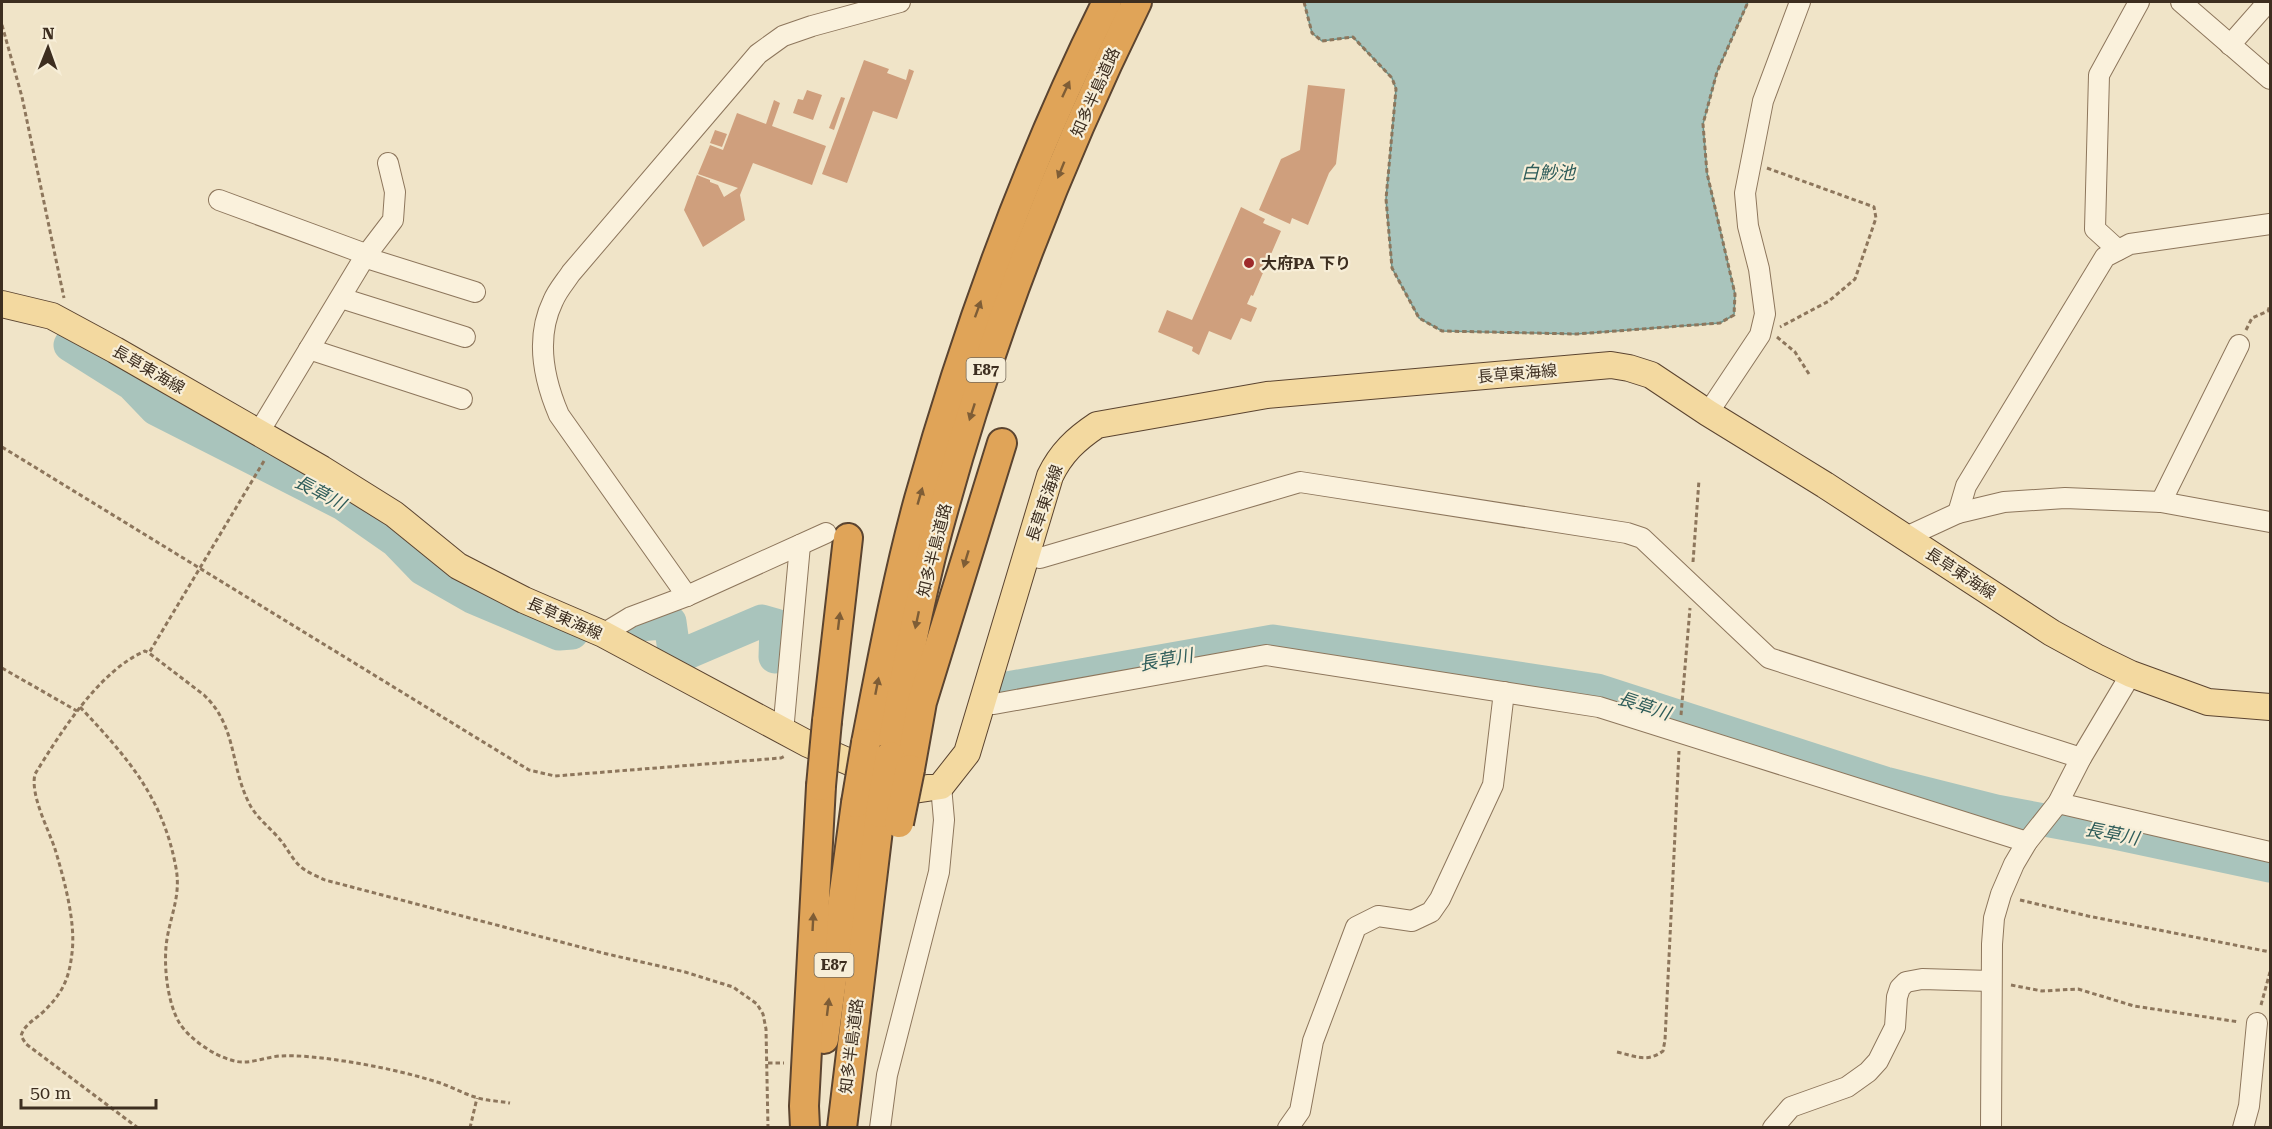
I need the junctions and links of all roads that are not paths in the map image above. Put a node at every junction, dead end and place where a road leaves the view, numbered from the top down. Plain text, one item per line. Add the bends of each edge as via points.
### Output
1 (900, 2) edge
2 (1107, 2) edge
3 (1137, 2) edge
4 (1800, 2) edge
5 (2139, 2) edge
6 (2181, 2) edge
7 (2268, 2) edge
8 (2230, 45) junction
9 (2271, 79) edge
10 (388, 163) dead end
11 (219, 200) dead end
12 (2271, 224) edge
13 (2118, 250) junction
14 (366, 256) junction
15 (475, 292) dead end
16 (340, 298) junction
17 (2, 304) edge
18 (465, 337) dead end
19 (2239, 345) road end
20 (309, 349) junction
21 (462, 399) dead end
22 (1708, 413) junction
23 (267, 437) junction
24 (1002, 443) dead end
25 (2161, 502) junction
26 (1958, 513) junction
27 (2271, 522) edge
28 (837, 535) joint
29 (1906, 537) junction
30 (800, 546) junction
31 (1026, 555) junction
32 (687, 596) junction
33 (603, 634) junction
34 (2131, 674) junction
35 (1504, 692) junction
36 (981, 703) junction
37 (2271, 707) edge
38 (783, 732) junction
39 (888, 756) junction
40 (2081, 758) junction
41 (941, 786) junction
42 (2058, 803) junction
43 (878, 813) junction
44 (2028, 842) junction
45 (2271, 852) edge
46 (1991, 981) junction
47 (2257, 1023) road end
48 (805, 1128) edge
49 (815, 1128) edge
50 (843, 1128) edge
51 (880, 1128) edge
52 (1288, 1128) edge
53 (1773, 1128) edge
54 (1990, 1128) edge
55 (2242, 1128) edge

1 - 32 street via 783,36 758,54 571,273 552,302 544,334 543,366 559,415
39 -> 2 highway, 知多半島道路 / E87 via 897,591 946,405 1011,221 1055,113
3 -> 39 highway, 知多半島道路 / E87 via 1036,229 972,411 922,596
4 - 22 street via 1763,101 1745,193 1765,314 1760,336
5 - 13 street via 2099,75 2095,230
6 - 8 street
7 - 8 street
8 - 9 street
10 - 14 street via 395,192 393,220
11 - 14 street
12 - 13 street via 2130,244
13 - 26 street via 2105,257 1966,486
14 - 15 street
14 - 16 street
16 - 18 street
16 - 20 street
17 - 23 main road, 長草東海線 via 62,321
19 - 25 street
20 - 21 street
20 - 23 street
22 - 29 main road, 長草東海線
22 - 31 main road, 長草東海線 via 1651,375 1611,365 1267,395 1097,425 1077,438 1058,460
23 - 33 main road, 長草東海線 via 394,514 458,566
24 -> 39 highway via 922,702
25 - 26 street via 2065,498 2004,502
25 - 27 street
26 - 29 street
28 - 30 street
48 -> 28 highway, bridge
29 - 34 main road, 長草東海線 via 2052,633
30 - 32 street
30 - 38 street
31 - 36 main road, 長草東海線
31 - 40 street via 1040,558 1300,482 1627,533 1642,538 1769,658
32 - 33 street via 631,617
33 - 38 main road, 長草東海線
34 - 37 main road, 長草東海線 via 2208,702
34 - 40 street
35 - 36 street via 1266,655 994,704
35 - 44 street via 1599,708
35 - 52 street via 1493,785 1440,898 1431,912 1412,921 1378,916 1356,927 1313,1041 1300,1111
36 - 41 main road, 長草東海線 via 967,753
38 - 41 main road, 長草東海線 via 914,790
39 - 43 highway, 知多半島道路 / E87, bridge
39 - 43 highway, bridge
40 - 42 street
41 - 51 street via 944,820 939,872 887,1075
42 - 44 street
42 - 45 street
49 -> 43 highway, 知多半島道路 / E87 via 825,1028
43 - 50 highway
44 - 46 street via 2001,894 1994,918
46 - 53 street via 1906,982 1897,998 1895,1027 1873,1067 1847,1087 1791,1107
46 - 54 street
47 - 55 street via 2250,1106

